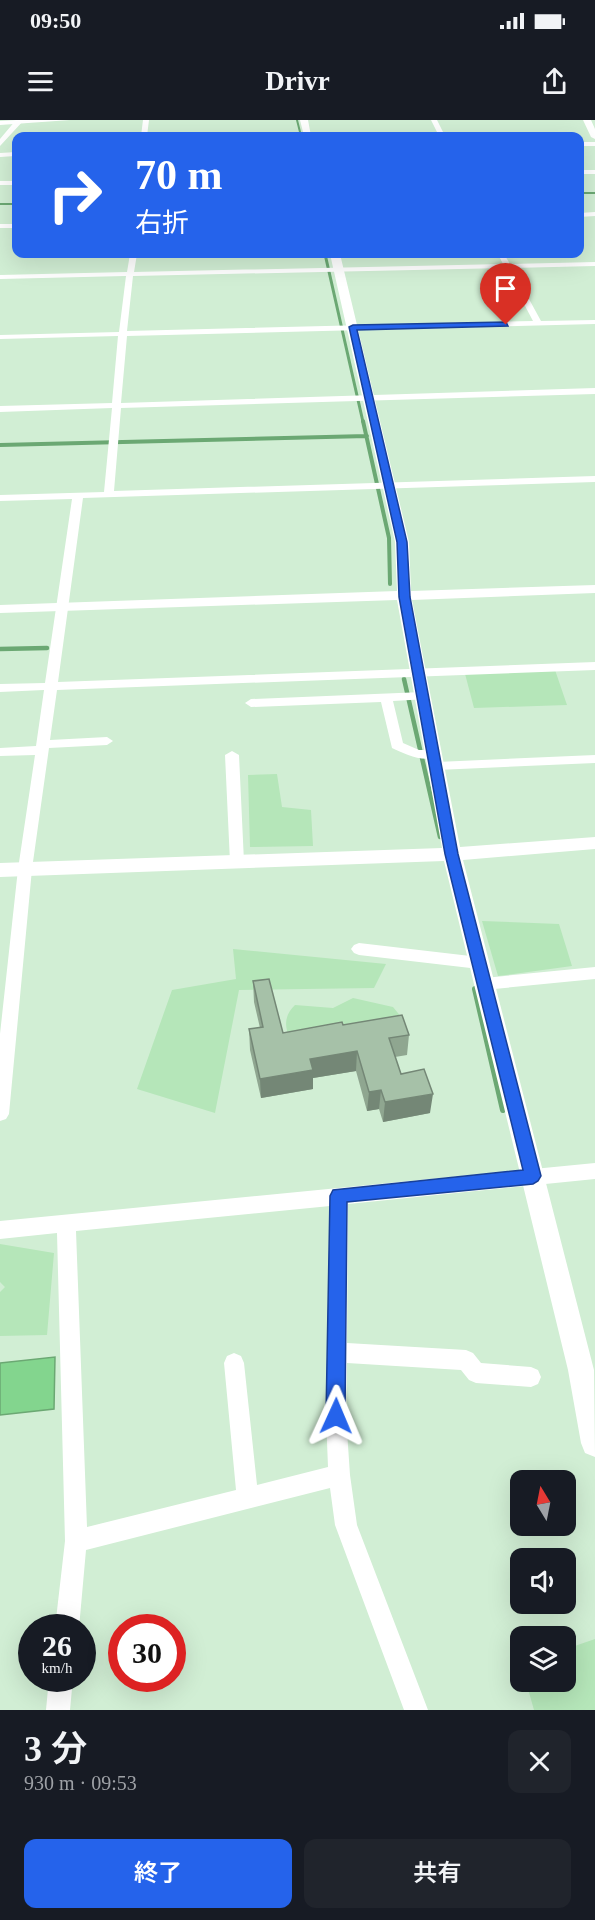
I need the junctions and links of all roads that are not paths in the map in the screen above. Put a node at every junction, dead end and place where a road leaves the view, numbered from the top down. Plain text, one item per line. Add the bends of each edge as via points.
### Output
1 (67, 120) edge
2 (587, 120) edge
3 (19, 121) edge
4 (0, 123) edge
5 (595, 137) edge
6 (0, 144) edge
7 (132, 258) edge
8 (336, 258) edge
9 (503, 258) edge
10 (595, 264) edge
11 (507, 266) junction
12 (339, 269) junction
13 (130, 274) junction
14 (0, 277) edge
15 (595, 322) edge
16 (538, 323) junction
17 (353, 327) junction
18 (124, 334) junction
19 (0, 337) edge
20 (595, 391) edge
21 (369, 398) junction
22 (117, 405) junction
23 (0, 409) edge
24 (595, 479) edge
25 (388, 485) junction
26 (108, 494) junction
27 (78, 495) junction
28 (0, 498) edge
29 (595, 589) edge
30 (404, 597) junction
31 (62, 607) junction
32 (0, 609) edge
33 (595, 666) edge
34 (418, 672) junction
35 (52, 686) junction
36 (0, 688) edge
37 (423, 696) junction
38 (386, 697) junction
39 (251, 703) dead end
40 (106, 741) dead end
41 (44, 747) junction
42 (0, 752) edge
43 (232, 755) dead end
44 (595, 759) edge
45 (436, 760) junction
46 (595, 843) edge
47 (452, 854) junction
48 (237, 862) junction
49 (26, 869) junction
50 (0, 870) edge
51 (359, 949) dead end
52 (473, 969) junction
53 (595, 973) edge
54 (0, 1114) edge
55 (595, 1171) edge
56 (533, 1176) junction
57 (339, 1196) junction
58 (66, 1223) junction
59 (0, 1230) edge
60 (337, 1352) junction
61 (234, 1363) dead end
62 (531, 1377) dead end
63 (595, 1443) edge
64 (339, 1475) junction
65 (248, 1499) junction
66 (76, 1541) junction
67 (68, 1614) edge
68 (60, 1692) edge
69 (411, 1708) edge
70 (58, 1710) edge

1 - 3 street
2 - 5 street
3 - 4 street
3 - 6 street
7 - 13 street
8 - 12 street
9 - 11 street
10 - 11 street
11 - 12 street
11 - 16 street
12 - 13 street
12 - 17 street
13 - 14 street
13 - 18 street
15 - 16 street
16 - 17 street
17 - 18 street
17 - 21 street
18 - 19 street
18 - 22 street
20 - 21 street
21 - 22 street
21 - 25 street
22 - 23 street
22 - 26 street
24 - 25 street
25 - 26 street
25 - 30 street via 402,542
26 - 27 street
27 - 28 street
27 - 31 street
29 - 30 street
30 - 31 street
30 - 34 street
31 - 32 street
31 - 35 street
33 - 34 street
34 - 35 street
34 - 37 street
35 - 36 street
35 - 41 street
37 - 38 street
37 - 45 street
38 - 39 street
38 - 45 street via 397,745
40 - 41 street
41 - 42 street
41 - 49 street
43 - 48 street
44 - 45 street
45 - 47 street
46 - 47 street
47 - 48 street
47 - 52 street
48 - 49 street
49 - 50 street
49 - 54 street
51 - 52 street
52 - 53 street
52 - 56 street
55 - 56 street
56 - 57 street
56 - 63 street
57 - 58 street
57 - 60 street
58 - 59 street
58 - 66 street
60 - 62 street via 466,1360 476,1373
60 - 64 street
61 - 65 street
64 - 65 street
64 - 69 street via 346,1526
65 - 66 street
66 - 67 street
68 - 70 street

